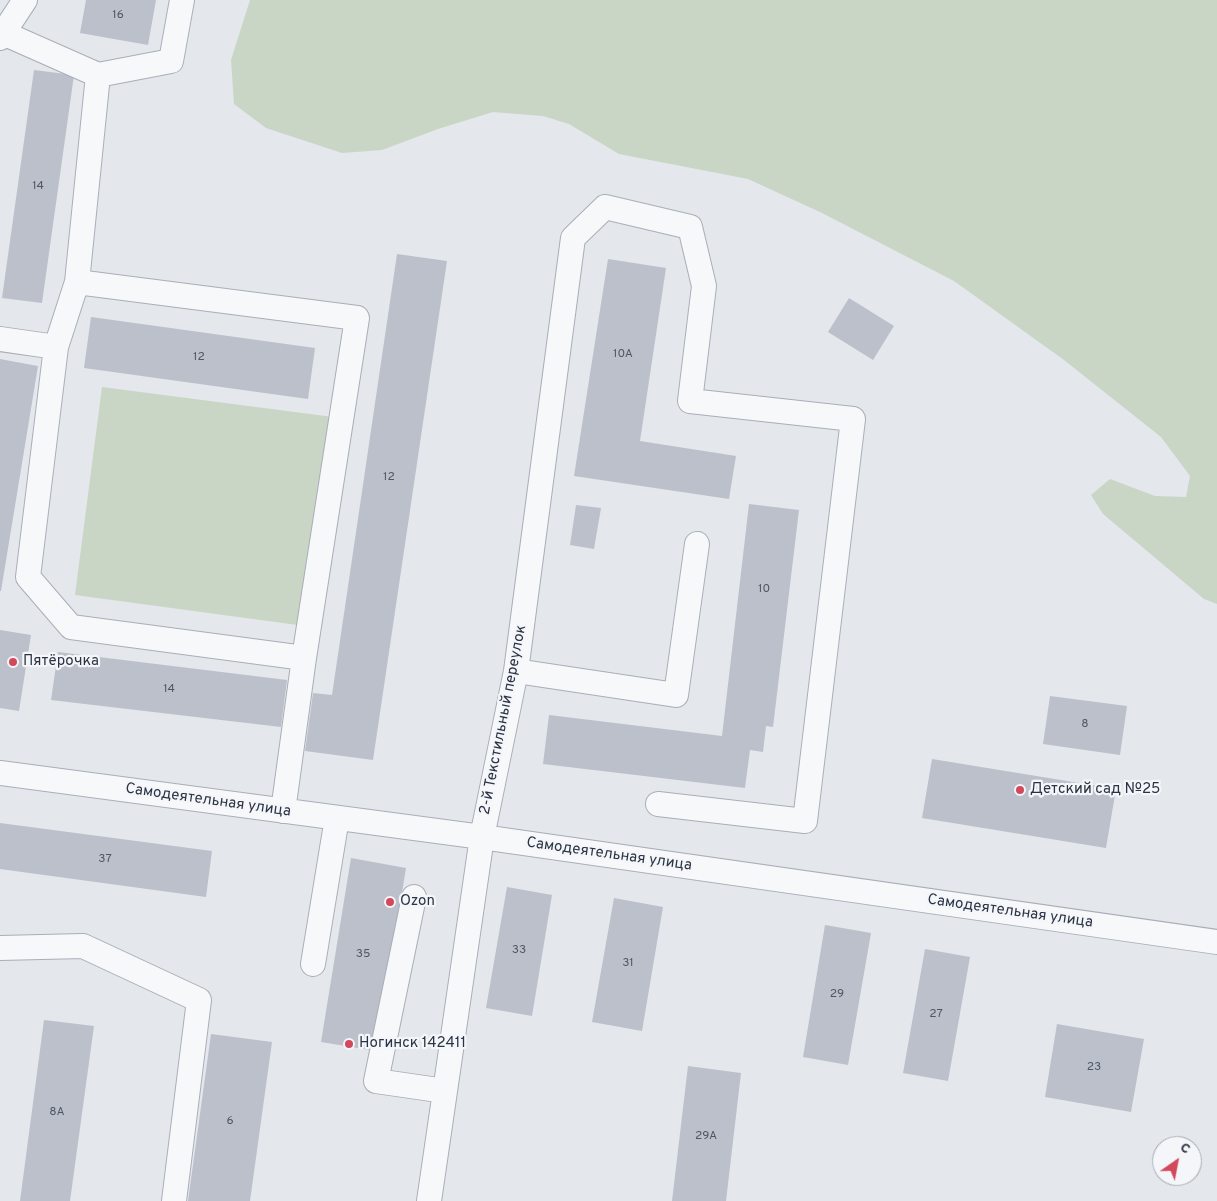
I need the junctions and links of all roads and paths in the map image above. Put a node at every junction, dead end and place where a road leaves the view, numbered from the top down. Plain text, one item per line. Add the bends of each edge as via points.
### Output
1 (25, 0) edge
2 (182, 0) edge
3 (2, 36) edge
4 (98, 75) junction
5 (77, 282) junction
6 (0, 339) edge
7 (56, 347) junction
8 (697, 544) dead end
9 (304, 658) junction
10 (516, 671) junction
11 (0, 773) edge
12 (658, 804) dead end
13 (283, 811) junction
14 (337, 818) junction
15 (482, 837) junction
16 (414, 897) dead end
17 (1217, 942) edge
18 (0, 948) edge
19 (313, 964) dead end
20 (445, 1092) junction
21 (174, 1201) edge
22 (429, 1201) edge

1 - 3 street
2 - 4 street via 171,61
3 - 4 street
4 - 5 street
5 - 7 street
5 - 9 street via 357,318
6 - 7 street
7 - 9 street via 28,577 71,627
8 - 10 street via 676,695
9 - 13 street
10 - 12 street, 2-й Текстильный переулок via 573,238 605,206 690,227 704,286 690,401 853,419 806,821
10 - 15 street, 2-й Текстильный переулок
11 - 13 street, Самодеятельная улица
13 - 14 street, Самодеятельная улица
14 - 15 street, Самодеятельная улица
14 - 19 street
15 - 17 street, Самодеятельная улица
15 - 20 street, 2-й Текстильный переулок
16 - 20 street via 376,1081
18 - 21 street via 84,946 199,1000
20 - 22 street, 2-й Текстильный переулок

